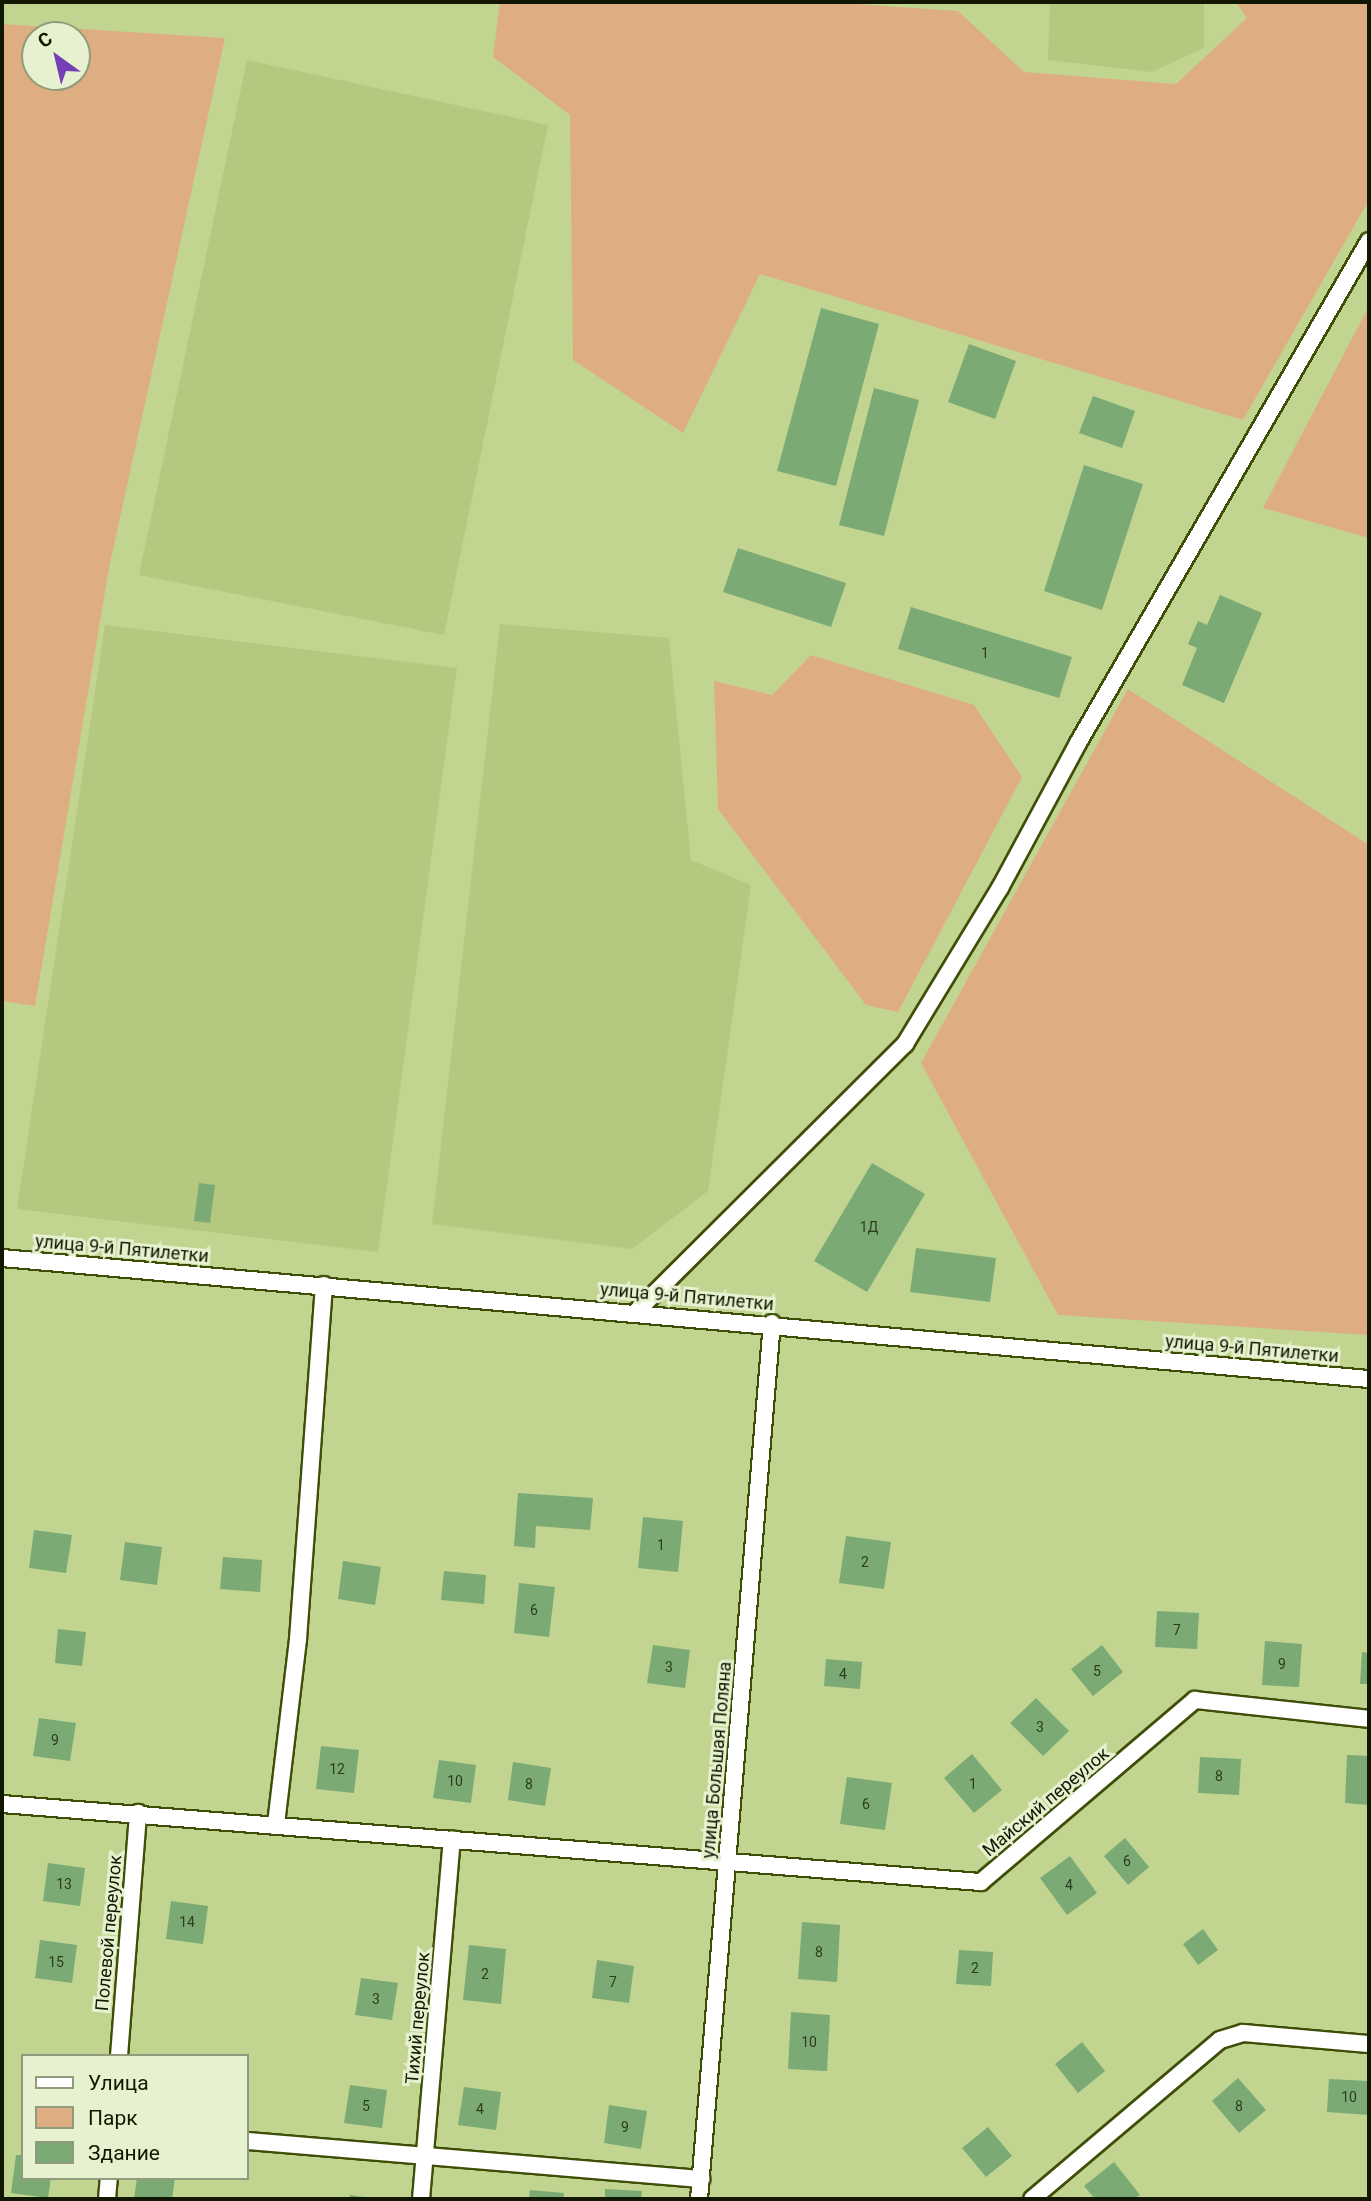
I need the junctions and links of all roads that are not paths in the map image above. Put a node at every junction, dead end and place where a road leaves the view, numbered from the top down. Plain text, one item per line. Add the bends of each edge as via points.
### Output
1 (1369, 241) edge
2 (2, 1258) edge
3 (324, 1285) junction
4 (636, 1312) junction
5 (772, 1324) junction
6 (1369, 1379) edge
7 (1369, 1719) edge
8 (2, 1804) edge
9 (138, 1813) junction
10 (276, 1824) junction
11 (452, 1839) junction
12 (728, 1863) junction
13 (1369, 2044) edge
14 (119, 2054) edge
15 (248, 2141) edge
16 (426, 2156) junction
17 (701, 2179) junction
18 (109, 2180) edge
19 (107, 2199) edge
20 (421, 2199) edge
21 (699, 2199) edge
22 (1032, 2199) edge

1 - 4 street via 1084,731 1000,888 905,1044
2 - 3 street, улица 9-й Пятилетки
3 - 4 street, улица 9-й Пятилетки
3 - 10 street via 298,1639
4 - 5 street, улица 9-й Пятилетки
5 - 6 street, улица 9-й Пятилетки
5 - 12 street, улица Большая Поляна
7 - 12 street, Майский переулок via 1195,1700 981,1882
8 - 9 street, Майский переулок
9 - 10 street, Майский переулок
9 - 14 street, Полевой переулок
10 - 11 street, Майский переулок
11 - 12 street, Майский переулок
11 - 16 street, Тихий переулок
12 - 17 street, улица Большая Поляна
13 - 22 street via 1243,2033 1220,2040
15 - 16 street
16 - 17 street
16 - 20 street, Тихий переулок
17 - 21 street, улица Большая Поляна
18 - 19 street

